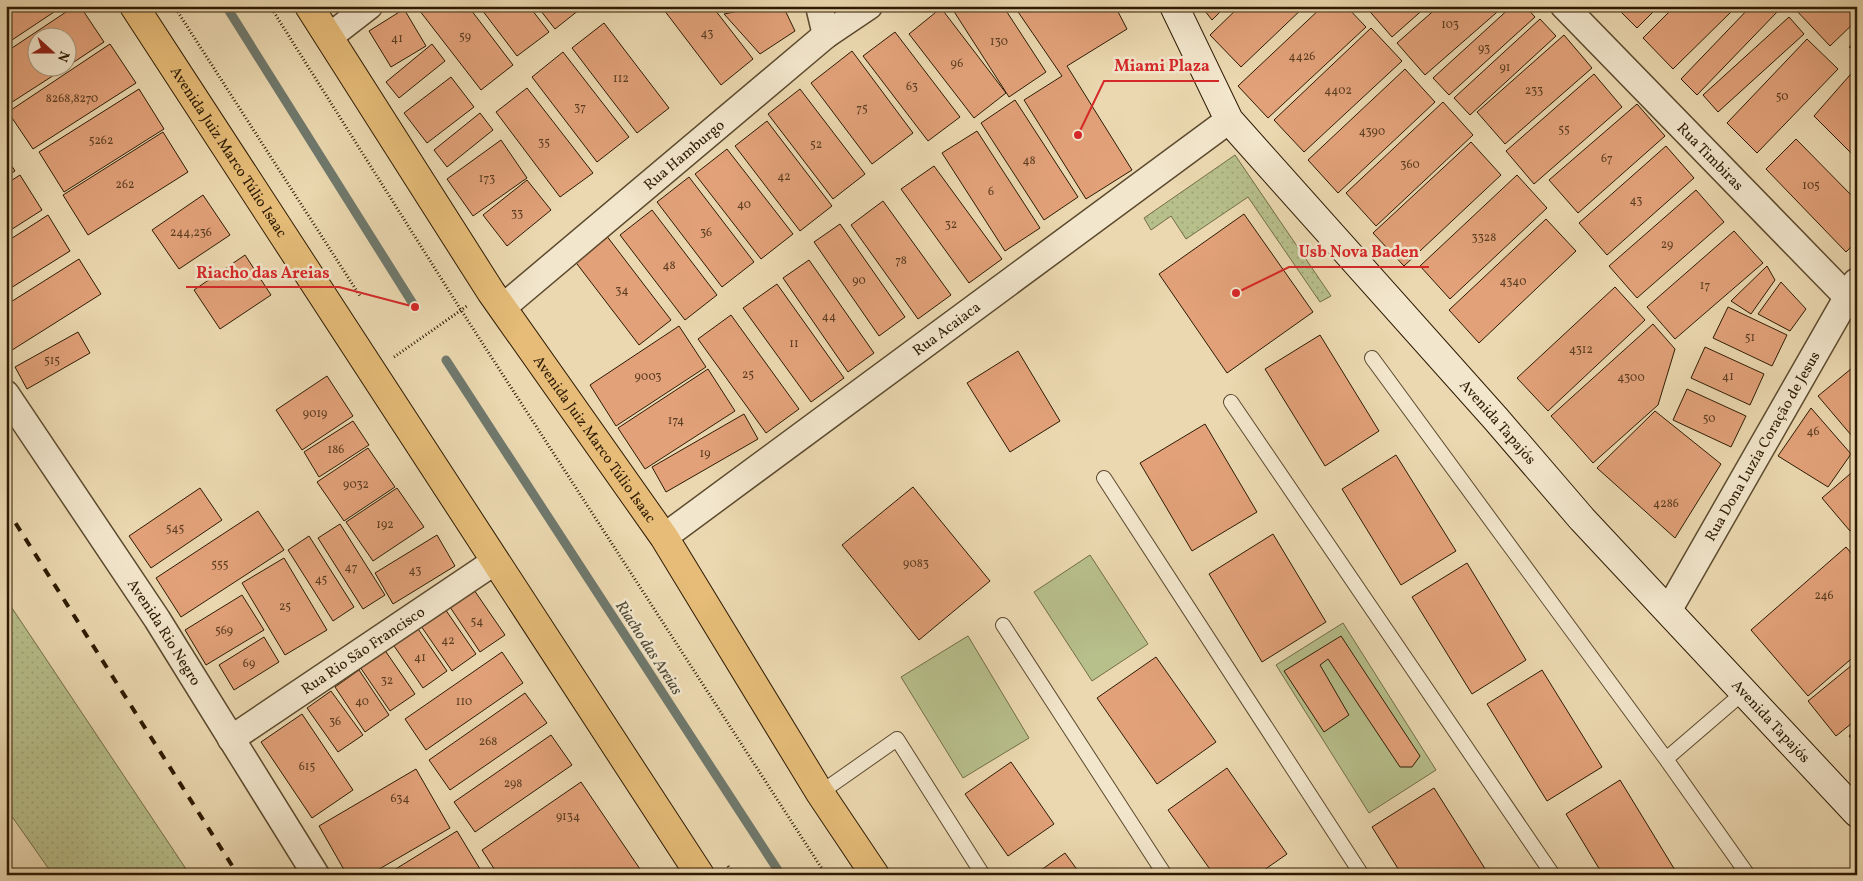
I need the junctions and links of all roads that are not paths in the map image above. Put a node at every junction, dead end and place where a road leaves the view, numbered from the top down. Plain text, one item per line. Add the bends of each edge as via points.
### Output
1 (134, 6) edge
2 (309, 6) edge
3 (370, 6) edge
4 (819, 6) edge
5 (869, 6) edge
6 (1174, 6) edge
7 (1564, 6) edge
8 (826, 35) junction
9 (329, 37) junction
10 (1229, 120) junction
11 (1854, 295) edge
12 (497, 300) junction
13 (1372, 358) dead end
14 (6, 394) edge
15 (1230, 402) dead end
16 (1104, 478) dead end
17 (664, 537) junction
18 (494, 562) junction
19 (1668, 611) junction
20 (1003, 625) dead end
21 (1744, 692) junction
22 (231, 739) junction
23 (1666, 759) junction
24 (820, 793) junction
25 (1857, 813) edge
26 (316, 875) edge
27 (700, 875) edge
28 (875, 875) edge
29 (983, 875) edge
30 (1165, 875) edge
31 (1362, 875) edge
32 (1553, 875) edge
33 (1748, 875) edge

1 - 18 main road, Avenida Juiz Marco Túlio Isaac
2 - 9 main road, Avenida Juiz Marco Túlio Isaac
3 - 9 street
4 - 8 street
5 - 8 street, Rua Hamburgo
6 - 10 main road, Avenida Tapajós
7 - 11 street, Rua Timbiras
8 - 12 street, Rua Hamburgo
9 - 12 main road, Avenida Juiz Marco Túlio Isaac
10 - 17 street, Rua Acaiaca
10 - 19 main road, Avenida Tapajós via 1582,519
11 - 19 street, Rua Dona Luzia Coração de Jesus
12 - 17 main road, Avenida Juiz Marco Túlio Isaac
13 - 23 lane
14 - 22 street, Avenida Rio Negro via 157,619
15 - 32 lane
16 - 31 lane
17 - 24 main road, Avenida Juiz Marco Túlio Isaac
18 - 22 street, Rua Rio São Francisco
18 - 27 main road, Avenida Juiz Marco Túlio Isaac
19 - 21 main road, Avenida Tapajós
20 - 30 lane
21 - 23 lane
21 - 25 main road, Avenida Tapajós
22 - 26 street, Avenida Rio Negro
23 - 33 lane
24 - 28 main road, Avenida Juiz Marco Túlio Isaac
24 - 29 lane via 897,739

